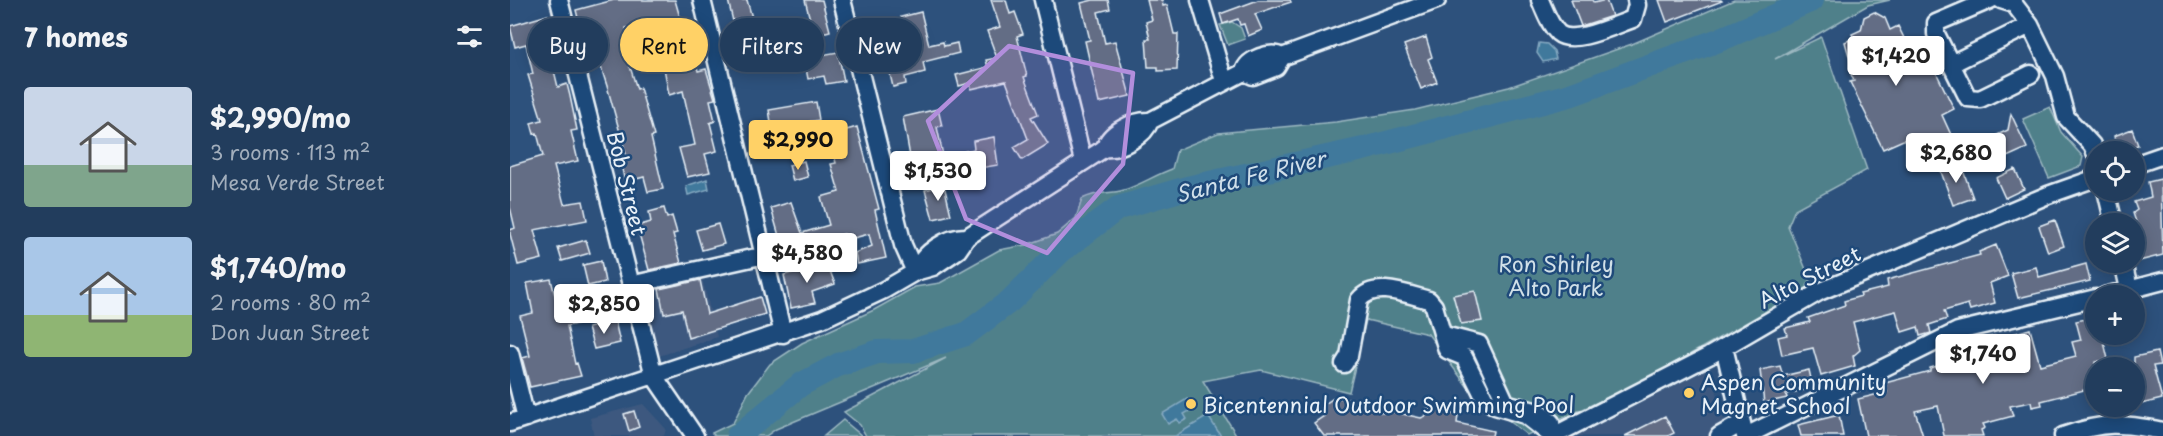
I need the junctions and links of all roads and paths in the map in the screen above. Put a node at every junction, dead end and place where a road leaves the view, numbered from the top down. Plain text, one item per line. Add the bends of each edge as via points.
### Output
1 (559, 0) edge
2 (702, 0) edge
3 (842, 0) edge
4 (1042, 0) edge
5 (1200, 0) edge
6 (1437, 0) edge
7 (1540, 0) edge
8 (1635, 0) edge
9 (1990, 0) edge
10 (2001, 0) edge
11 (2021, 4) edge
12 (2030, 25) junction
13 (1951, 64) junction
14 (2031, 74) dead end
15 (1224, 81) junction
16 (2088, 141) edge
17 (2163, 155) edge
18 (1083, 161) junction
19 (2145, 161) edge
20 (2085, 182) edge
21 (765, 255) junction
22 (915, 272) junction
23 (2163, 281) edge
24 (630, 285) junction
25 (2145, 286) edge
26 (2085, 301) edge
27 (783, 334) junction
28 (1724, 347) junction
29 (510, 353) edge
30 (1344, 364) dead end
31 (654, 376) junction
32 (518, 420) edge
33 (2163, 431) edge
34 (1744, 432) edge
35 (696, 436) edge
36 (1552, 436) edge
37 (1719, 436) edge
38 (2063, 436) edge

1 - 24 street, Bob Street
2 - 21 street
3 - 22 street via 903,245
4 - 18 street
5 - 15 street
6 - 15 street via 1282,57 1270,54 1246,64 1244,72
7 - 8 street via 1552,27 1572,40 1633,19
9 - 13 street via 1936,23 1936,34
10 - 11 street
11 - 12 street
12 - 13 street
12 - 16 street via 2055,76 2066,117
13 - 14 street via 1968,98 1980,99
15 - 18 street via 1150,121 1134,123
17 - 19 street
18 - 22 street via 967,237 958,250 933,267
20 - 28 street, Alto Street via 1819,292
21 - 24 street
21 - 27 street
22 - 27 street via 871,297
23 - 25 street
24 - 31 street, Bob Street
26 - 34 street via 1958,331
27 - 31 street
28 - 34 street
28 - 36 street, Alto Street
29 - 32 street
30 - 36 street via 1349,356 1359,300 1371,290 1429,300 1444,335 1479,345 1506,403 1538,412 1551,422
31 - 32 street
31 - 35 street, Bob Street
33 - 38 street via 2117,423
34 - 37 street

